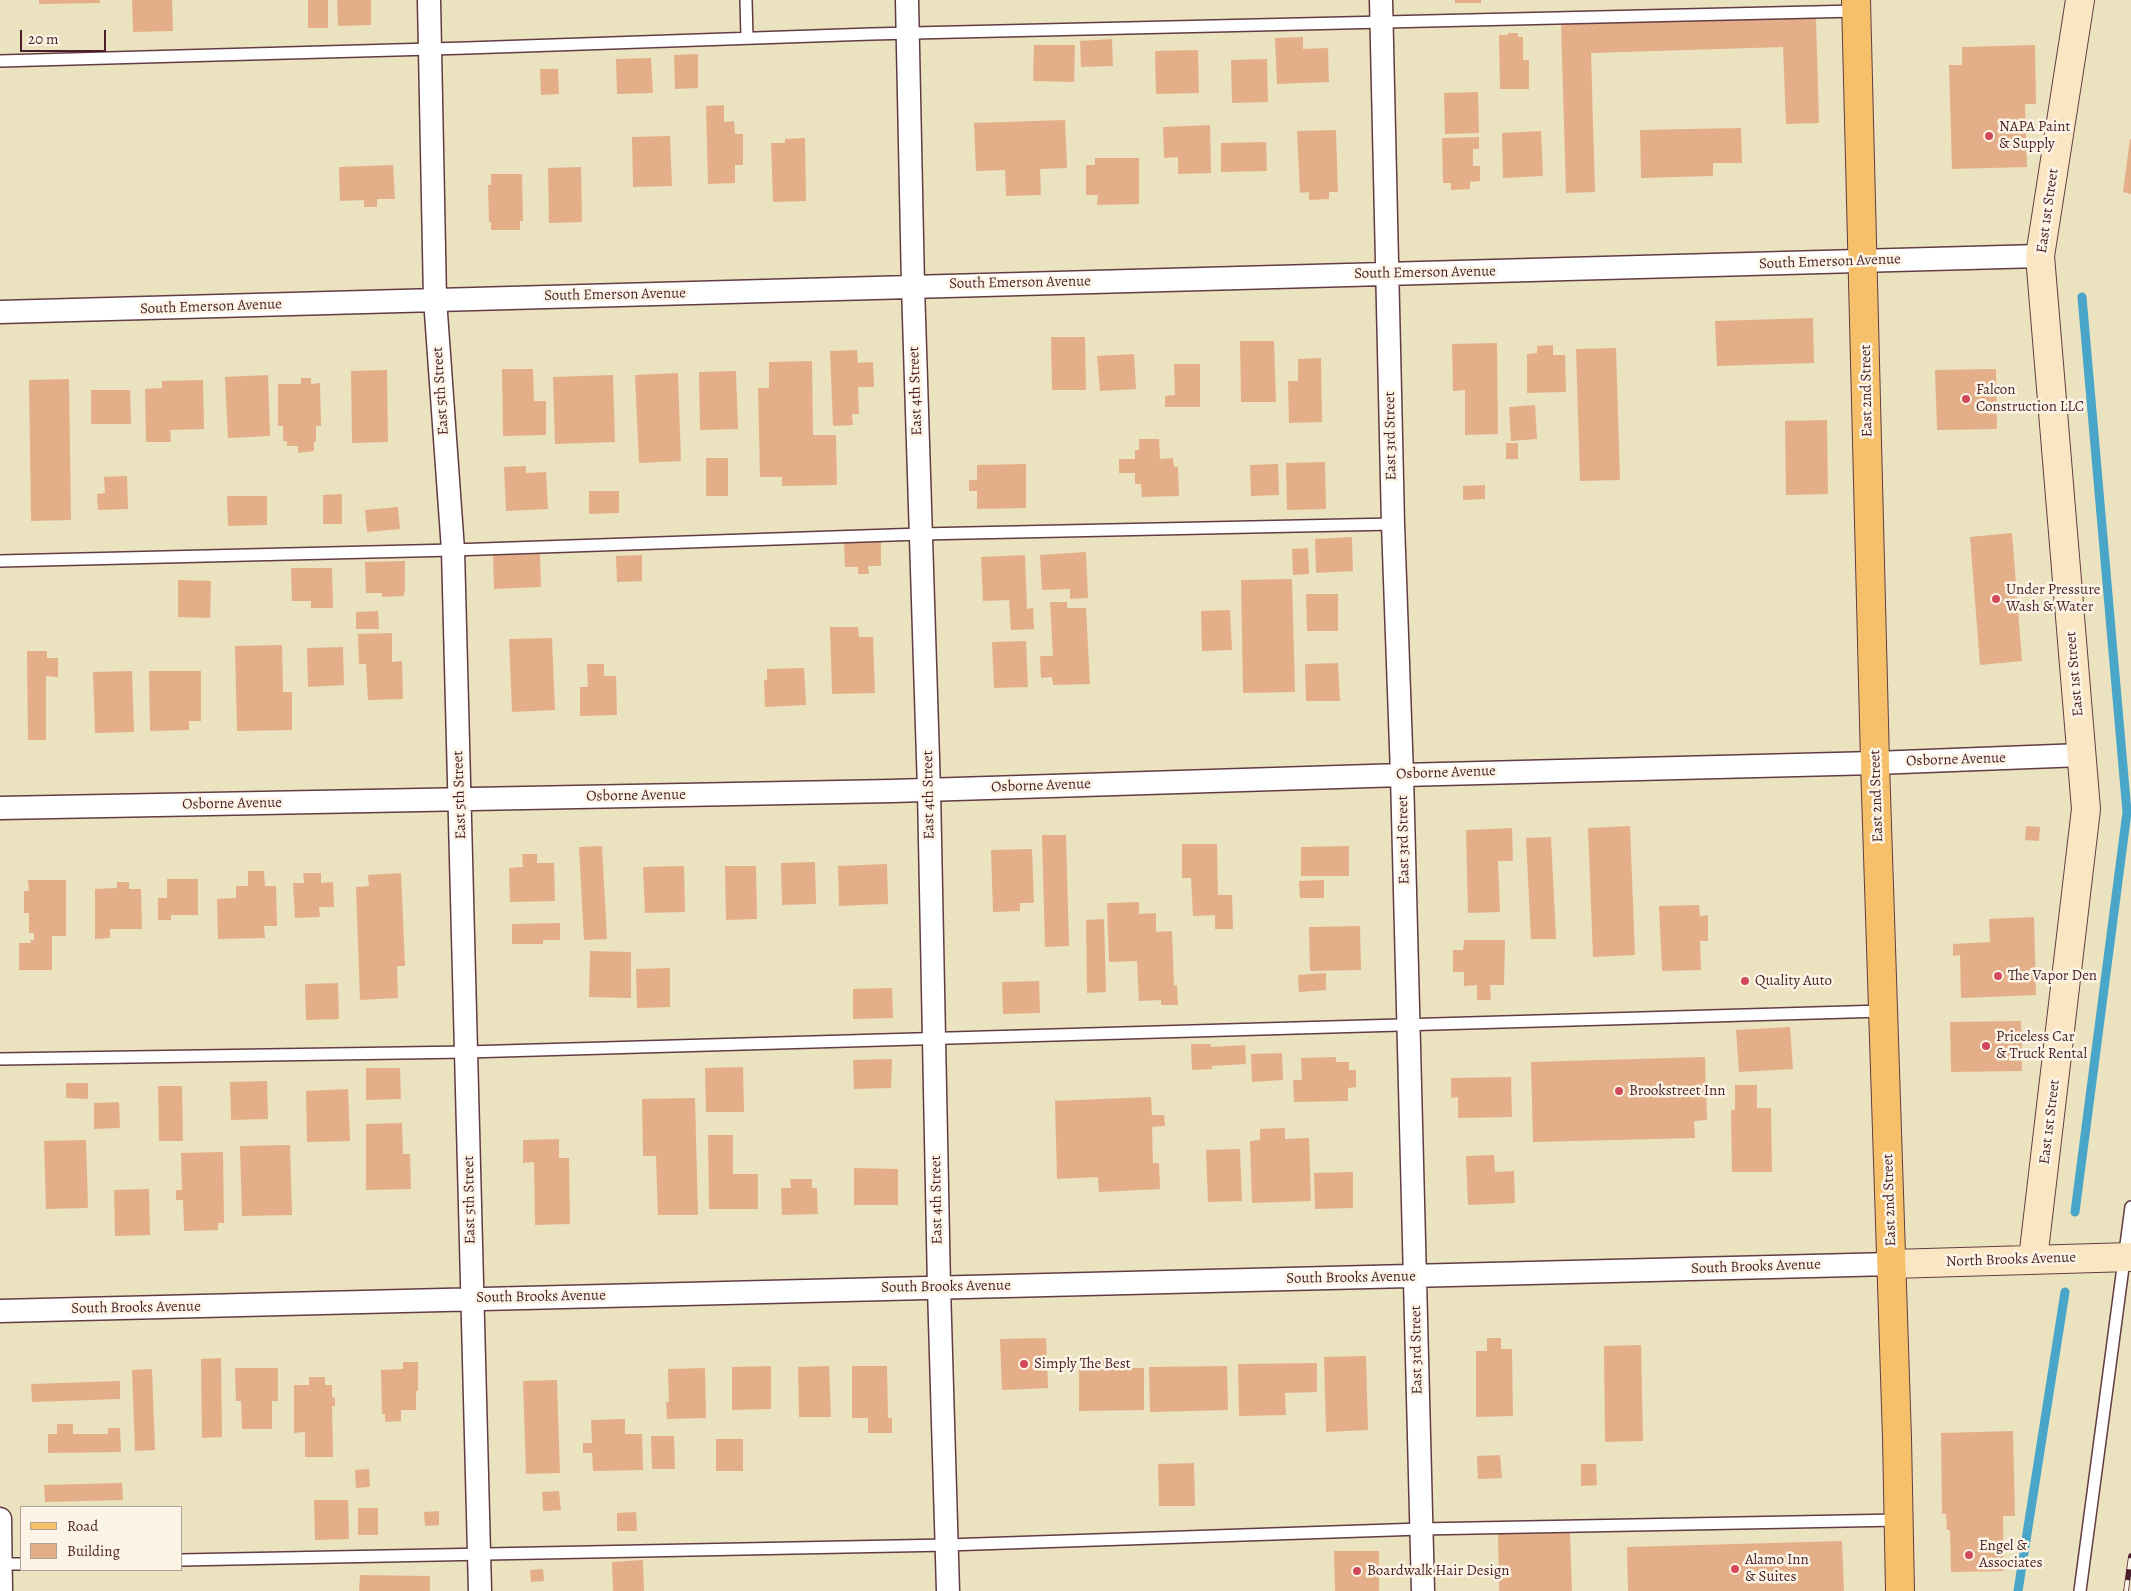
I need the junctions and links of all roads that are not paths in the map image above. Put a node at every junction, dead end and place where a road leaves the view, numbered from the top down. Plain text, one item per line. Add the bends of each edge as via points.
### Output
1 (429, 0) edge
2 (746, 0) edge
3 (907, 0) edge
4 (2080, 0) edge
5 (1856, 5) edge
6 (1381, 10) edge
7 (908, 33) junction
8 (747, 38) junction
9 (431, 49) junction
10 (0, 61) edge
11 (2040, 256) junction
12 (1864, 262) junction
13 (1387, 274) junction
14 (913, 286) junction
15 (435, 299) junction
16 (0, 312) edge
17 (1393, 524) junction
18 (921, 534) junction
19 (453, 550) junction
20 (0, 561) edge
21 (2082, 755) junction
22 (1875, 763) junction
23 (1402, 774) junction
24 (929, 790) junction
25 (460, 800) junction
26 (0, 808) edge
27 (1884, 1012) junction
28 (1408, 1025) junction
29 (934, 1037) junction
30 (467, 1052) junction
31 (0, 1059) edge
32 (2131, 1207) edge
33 (2128, 1257) edge
34 (2033, 1259) junction
35 (1892, 1264) junction
36 (1415, 1277) junction
37 (939, 1288) junction
38 (473, 1299) junction
39 (0, 1311) edge
40 (0, 1519) edge
41 (1899, 1520) junction
42 (1422, 1528) junction
43 (947, 1545) junction
44 (480, 1553) junction
45 (182, 1560) edge
46 (8, 1564) edge
47 (1, 1591) edge
48 (480, 1591) edge
49 (948, 1591) edge
50 (1423, 1591) edge
51 (1900, 1591) edge
52 (2080, 1591) edge

1 - 9 street, East 5th Street
2 - 8 lane
3 - 7 street, East 4th Street
4 - 11 street, East 1st Street
5 - 6 lane
5 - 12 main road, East 2nd Street
6 - 7 lane
6 - 13 street, East 3rd Street
7 - 8 lane
7 - 14 street, East 4th Street
8 - 9 lane
9 - 10 lane
9 - 15 street, East 5th Street
11 - 12 street, South Emerson Avenue
11 - 21 street, East 1st Street
12 - 13 street, South Emerson Avenue
12 - 22 main road, East 2nd Street
13 - 14 street, South Emerson Avenue
13 - 17 street, East 3rd Street
14 - 15 street, South Emerson Avenue
14 - 18 street, East 4th Street
15 - 16 street, South Emerson Avenue
15 - 19 street, East 5th Street
17 - 18 lane
17 - 23 street, East 3rd Street
18 - 19 lane
18 - 24 street, East 4th Street
19 - 20 lane
19 - 25 street, East 5th Street
21 - 22 street, Osborne Avenue
21 - 34 street, East 1st Street via 2086,809
22 - 23 street, Osborne Avenue
22 - 27 main road, East 2nd Street
23 - 24 street, Osborne Avenue
23 - 28 street, East 3rd Street
24 - 25 street, Osborne Avenue
24 - 29 street, East 4th Street
25 - 26 street, Osborne Avenue
25 - 30 street, East 5th Street
27 - 28 lane
27 - 35 main road, East 2nd Street
28 - 29 lane
28 - 36 street, East 3rd Street
29 - 30 lane
29 - 37 street, East 4th Street
30 - 31 lane
30 - 38 street, East 5th Street
32 - 33 lane
33 - 34 street, North Brooks Avenue
33 - 52 lane
34 - 35 street, North Brooks Avenue
35 - 36 street, South Brooks Avenue
35 - 41 main road, East 2nd Street
36 - 37 street, South Brooks Avenue
36 - 42 street, East 3rd Street
37 - 38 street, South Brooks Avenue
37 - 43 street, East 4th Street
38 - 39 street, South Brooks Avenue
38 - 44 street, East 5th Street
40 - 46 street
41 - 42 lane
41 - 51 main road, East 2nd Street
42 - 43 lane
42 - 50 street, East 3rd Street
43 - 44 lane
43 - 49 street, East 4th Street
44 - 45 lane
44 - 48 street, East 5th Street
46 - 47 street

